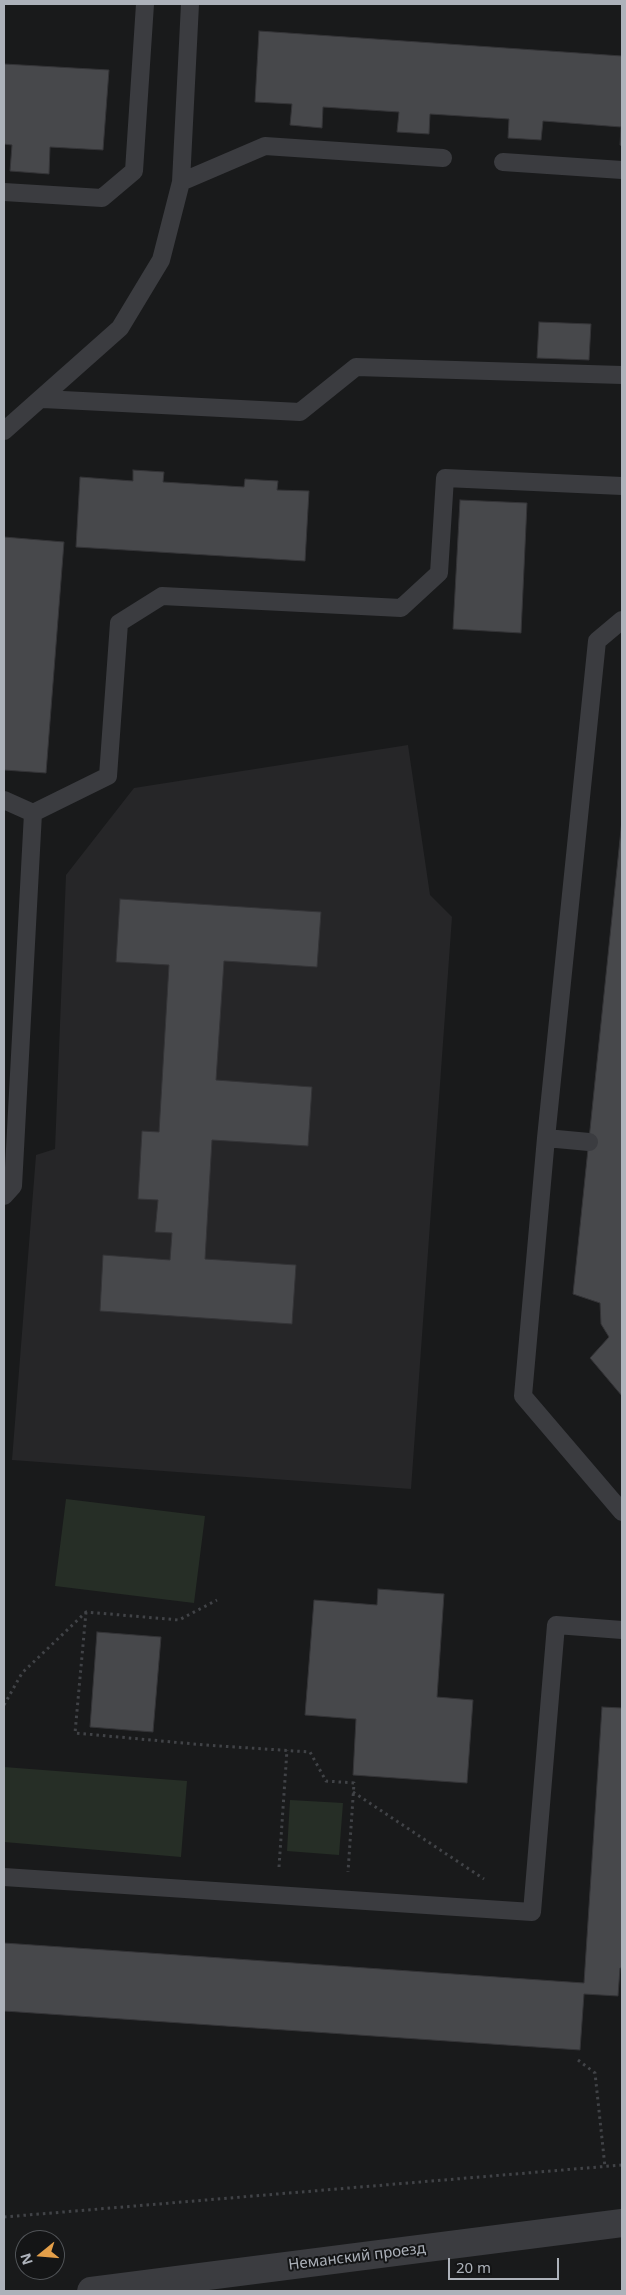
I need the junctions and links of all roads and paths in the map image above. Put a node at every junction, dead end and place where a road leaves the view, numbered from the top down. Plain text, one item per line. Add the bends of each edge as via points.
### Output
1 (145, 4) edge
2 (190, 4) edge
3 (443, 158) dead end
4 (503, 162) dead end
5 (622, 170) edge
6 (181, 182) junction
7 (4, 192) edge
8 (622, 375) edge
9 (43, 399) junction
10 (4, 431) edge
11 (622, 486) edge
12 (622, 620) edge
13 (4, 800) edge
14 (33, 813) junction
15 (546, 1138) junction
16 (589, 1142) dead end
17 (4, 1196) edge
18 (622, 1512) edge
19 (217, 1600) dead end
20 (86, 1612) junction
21 (622, 1630) edge
22 (4, 1705) edge
23 (287, 1750) junction
24 (353, 1792) junction
25 (4, 1877) edge
26 (278, 1895) junction
27 (346, 1900) junction
28 (532, 1912) junction
29 (578, 2060) dead end
30 (622, 2165) edge
31 (605, 2167) junction
32 (4, 2217) edge
33 (622, 2223) edge
34 (138, 2288) edge
35 (91, 2291) edge

1 - 7 lane via 134,171 102,198
2 - 6 lane
3 - 6 lane via 265,146
4 - 5 lane
6 - 9 lane via 162,260 120,328
8 - 9 lane via 356,367 300,412
9 - 10 lane
11 - 14 lane via 445,478 439,573 401,608 162,596 120,623 108,776
12 - 15 lane via 597,641
13 - 14 lane
14 - 17 lane via 13,1186
15 - 16 lane
15 - 18 lane via 523,1396
19 - 20 path via 179,1620
20 - 22 path via 22,1673
20 - 23 path via 75,1733
21 - 28 lane via 556,1625
23 - 24 path via 310,1752 326,1781 354,1783
23 - 26 path
24 - 27 path
24 - 28 path
25 - 26 lane
26 - 27 lane
27 - 28 lane
29 - 31 path via 595,2074
30 - 31 path
31 - 32 path
33 - 34 street, Неманский проезд
34 - 35 street, Неманский проезд

